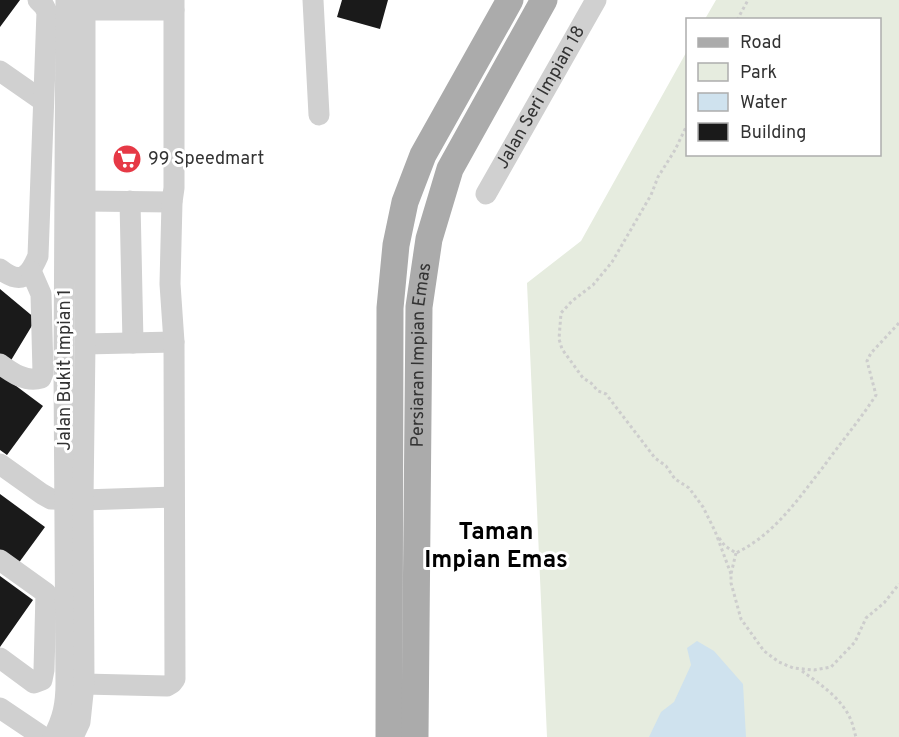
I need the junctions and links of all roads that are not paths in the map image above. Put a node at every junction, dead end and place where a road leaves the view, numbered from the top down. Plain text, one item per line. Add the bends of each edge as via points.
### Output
1 (38, 0) edge
2 (66, 0) edge
3 (313, 0) edge
4 (510, 0) edge
5 (544, 0) edge
6 (596, 0) edge
7 (84, 5) edge
8 (174, 5) edge
9 (0, 70) edge
10 (43, 101) junction
11 (319, 115) dead end
12 (486, 194) dead end
13 (84, 201) junction
14 (130, 201) junction
15 (171, 202) junction
16 (0, 269) edge
17 (32, 271) junction
18 (174, 342) junction
19 (132, 343) junction
20 (85, 344) junction
21 (0, 364) edge
22 (0, 464) edge
23 (174, 497) junction
24 (73, 500) junction
25 (0, 560) edge
26 (0, 658) edge
27 (84, 684) junction
28 (0, 708) edge
29 (43, 737) edge
30 (53, 737) edge
31 (73, 737) edge
32 (389, 737) edge
33 (415, 737) edge

1 - 10 street via 47,12
2 - 24 street, Jalan Bukit Impian 1
3 - 11 street
4 - 32 main road, Persiaran Impian Emas via 423,155 405,202 396,244 390,308
5 - 33 main road, Persiaran Impian Emas via 450,169 429,239 419,307
6 - 12 street, Jalan Seri Impian 18
7 - 8 street
7 - 13 street, Jalan Bukit Impian 1
8 - 15 street
9 - 10 street
10 - 17 street via 38,256
13 - 14 street
13 - 20 street, Jalan Bukit Impian 1
14 - 15 street
14 - 19 street
15 - 18 street
16 - 17 street via 12,278
17 - 21 street via 41,294 43,373 33,380
18 - 19 street
18 - 23 street
19 - 20 street
20 - 24 street, Jalan Bukit Impian 1
22 - 24 street via 51,499
23 - 24 street
23 - 27 street via 175,679 167,686
24 - 27 street, Jalan Bukit Impian 1
24 - 30 street, Jalan Bukit Impian 1 via 66,704
25 - 26 street via 46,593 44,676 34,683
27 - 31 street, Jalan Bukit Impian 1 via 80,722
28 - 29 street

